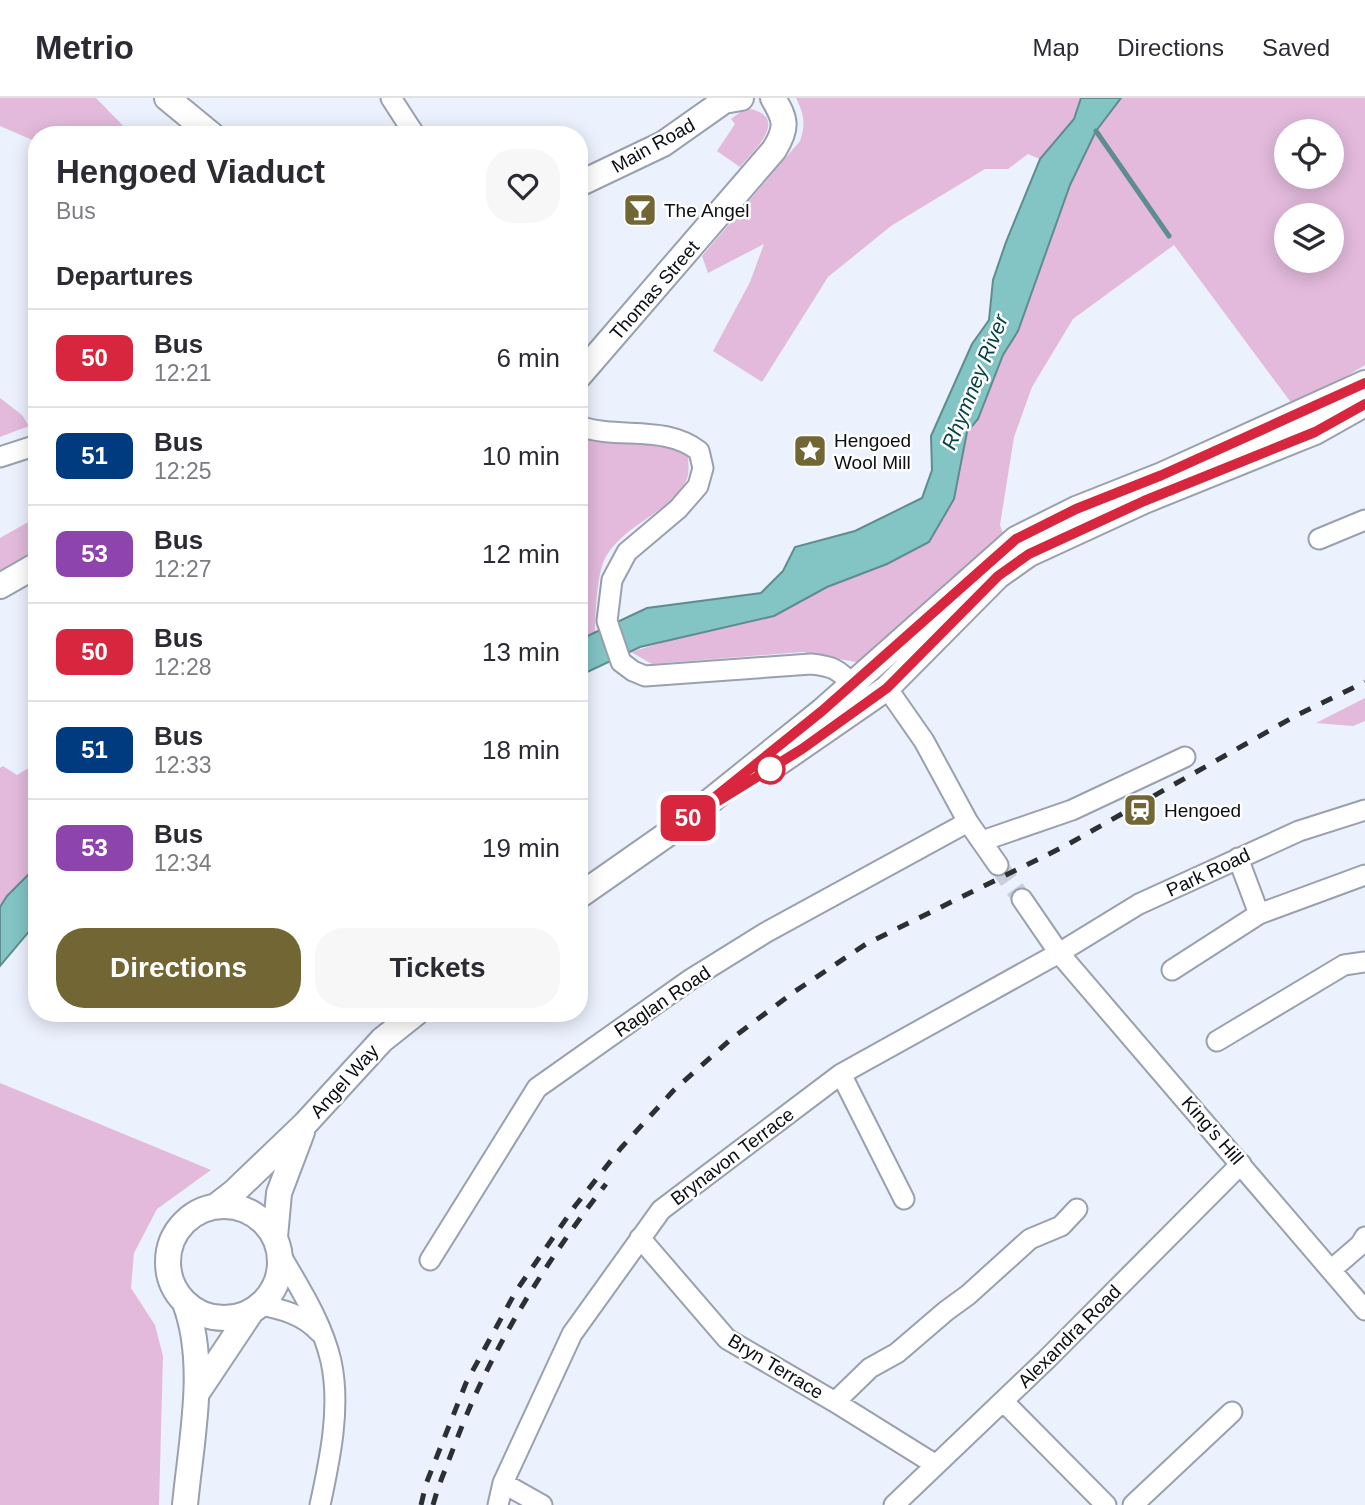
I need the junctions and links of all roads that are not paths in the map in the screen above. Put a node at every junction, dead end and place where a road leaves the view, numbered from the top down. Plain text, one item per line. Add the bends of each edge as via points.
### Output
1 (167, 98) edge
2 (391, 98) edge
3 (730, 99) edge
4 (772, 99) edge
5 (201, 126) edge
6 (409, 126) edge
7 (588, 180) edge
8 (588, 366) edge
9 (1365, 383) edge
10 (1365, 404) edge
11 (588, 430) edge
12 (28, 448) edge
13 (0, 457) edge
14 (1365, 520) edge
15 (1319, 538) dead end
16 (28, 570) edge
17 (0, 586) edge
18 (853, 685) junction
19 (887, 688) junction
20 (1185, 757) dead end
21 (1365, 810) edge
22 (684, 822) junction
23 (968, 822) junction
24 (982, 841) junction
25 (1238, 858) junction
26 (998, 865) tunnel mouth
27 (1365, 875) edge
28 (588, 890) edge
29 (1022, 899) tunnel mouth
30 (1259, 914) junction
31 (1059, 953) junction
32 (1365, 962) edge
33 (1172, 970) dead end
34 (405, 1022) edge
35 (1217, 1041) dead end
36 (841, 1074) junction
37 (305, 1124) junction
38 (1241, 1164) junction
39 (904, 1199) dead end
40 (216, 1206) junction
41 (1077, 1209) dead end
42 (1365, 1237) edge
43 (640, 1238) junction
44 (277, 1245) junction
45 (430, 1260) dead end
46 (1331, 1270) junction
47 (185, 1303) junction
48 (255, 1309) junction
49 (1365, 1310) edge
50 (324, 1338) junction
51 (196, 1395) junction
52 (1003, 1401) junction
53 (835, 1402) junction
54 (1232, 1412) dead end
55 (936, 1465) junction
56 (503, 1483) junction
57 (185, 1505) edge
58 (320, 1505) edge
59 (498, 1505) edge
60 (542, 1505) edge
61 (894, 1505) edge
62 (1106, 1505) edge
63 (1133, 1505) edge

1 - 5 main road
2 - 6 street
3 - 7 main road, Main Road via 663,144
4 - 8 main road, Thomas Street via 785,126 774,150
9 - 18 main road via 1016,539
10 - 19 main road via 1315,432 1144,501 1029,554 988,585
11 - 18 street via 678,438 699,451 703,468 698,486 627,552 612,580 607,621 621,662 645,676 825,665 839,670
12 - 13 street
14 - 15 street
16 - 17 main road
18 - 22 main road
19 - 22 main road via 802,749
19 - 23 street via 924,741
20 - 24 street via 1072,810
21 - 25 street, Park Road via 1299,831
22 - 28 main road
23 - 24 street
23 - 45 street, Raglan Road via 765,933 691,979 537,1088
24 - 26 street
25 - 30 street
25 - 31 street, Park Road via 1139,904
27 - 30 street
29 - 31 street, King's Hill
30 - 33 street
31 - 36 street, Brynavon Terrace
31 - 38 street, King's Hill
32 - 35 street via 1344,965
34 - 37 main road, Angel Way via 382,1040
36 - 39 street
36 - 43 street, Brynavon Terrace via 661,1210
37 - 40 main road, Angel Way
37 - 44 main road, Angel Way via 279,1193
38 - 46 street, King's Hill
38 - 52 street, Alexandra Road
40 - 44 main road via 251,1213 264,1223
40 - 47 main road via 184,1222 173,1237 168,1272
41 - 53 street via 1060,1226 1030,1239 897,1353 870,1368
42 - 46 street
43 - 53 street, Bryn Terrace via 727,1339
43 - 56 street, Brynavon Terrace via 572,1335
44 - 48 main road via 280,1271 275,1288
44 - 50 street
46 - 49 street, King's Hill
47 - 48 main road via 216,1318 234,1318
47 - 51 main road via 196,1342
48 - 50 street via 282,1309 311,1322
48 - 51 main road
50 - 58 street via 334,1382 333,1425
51 - 57 main road
52 - 55 street, Alexandra Road
52 - 62 street
53 - 55 street, Bryn Terrace
54 - 63 street
55 - 61 street, Alexandra Road
56 - 59 street, Brynavon Terrace
56 - 60 street

